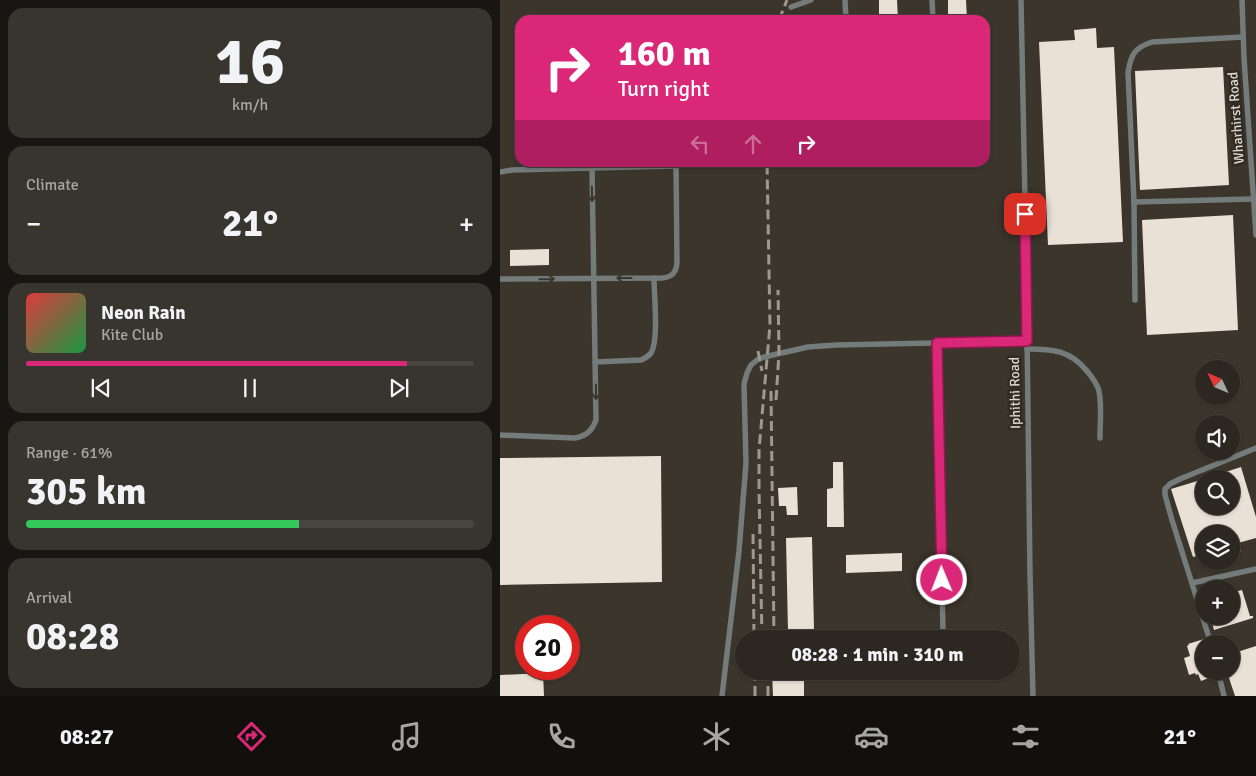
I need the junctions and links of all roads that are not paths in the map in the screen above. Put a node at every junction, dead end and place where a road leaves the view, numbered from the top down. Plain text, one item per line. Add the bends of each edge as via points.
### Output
1 (811, 0) edge
2 (845, 0) edge
3 (932, 0) edge
4 (1021, 0) edge
5 (1242, 0) edge
6 (791, 7) dead end
7 (846, 15) edge
8 (933, 15) edge
9 (1243, 37) junction
10 (613, 167) edge
11 (676, 167) edge
12 (592, 168) junction
13 (500, 172) edge
14 (1253, 199) junction
15 (1134, 202) junction
16 (1256, 235) edge
17 (594, 278) junction
18 (654, 278) junction
19 (500, 279) edge
20 (1135, 300) dead end
21 (1027, 341) junction
22 (937, 343) junction
23 (1027, 349) junction
24 (595, 362) junction
25 (500, 435) edge
26 (1100, 438) dead end
27 (1256, 448) edge
28 (1256, 569) edge
29 (1192, 583) junction
30 (943, 630) edge
31 (1208, 635) edge
32 (1220, 680) edge
33 (722, 696) edge
34 (1033, 696) edge
35 (1224, 696) edge

1 - 6 lane
2 - 7 lane
3 - 8 lane
4 - 21 lane, Iphithi Road
5 - 9 lane, Wharhirst Road
9 - 14 lane, Wharhirst Road
9 - 15 lane via 1152,42 1135,51 1128,72
10 - 12 lane
11 - 18 lane via 676,270 666,278
12 - 13 lane
12 -> 17 lane
14 - 15 lane
14 - 16 lane, Wharhirst Road
15 - 20 lane
18 -> 17 lane
19 -> 17 lane
17 - 24 lane
18 - 24 lane via 655,334 651,353 641,360
21 - 22 lane
21 - 23 lane, Iphithi Road
22 - 30 lane
22 - 33 lane via 808,347 764,357 751,366 744,384 746,463
23 - 26 lane via 1048,349 1068,355 1091,375 1100,396
23 - 34 lane, Iphithi Road
24 -> 25 lane via 596,420 586,435 575,438
27 - 29 lane via 1180,479 1166,489 1165,495
28 - 29 lane
29 - 31 lane
32 - 35 lane

